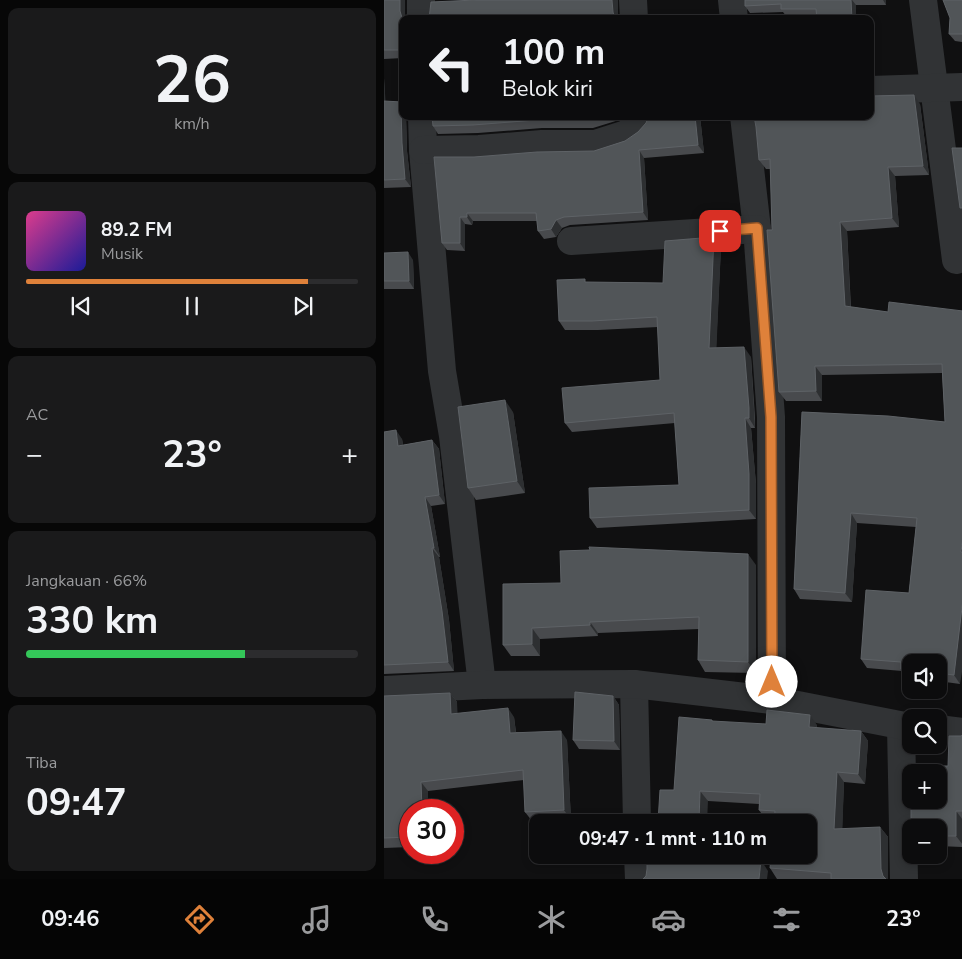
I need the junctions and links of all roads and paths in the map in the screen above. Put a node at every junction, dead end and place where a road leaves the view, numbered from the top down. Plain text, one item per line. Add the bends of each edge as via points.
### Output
1 (420, 0) edge
2 (633, 0) edge
3 (732, 0) edge
4 (922, 0) edge
5 (421, 15) edge
6 (634, 15) edge
7 (734, 15) edge
8 (962, 87) edge
9 (933, 89) junction
10 (874, 90) edge
11 (422, 120) edge
12 (640, 120) edge
13 (744, 120) edge
14 (423, 150) junction
15 (757, 228) junction
16 (571, 242) dead end
17 (956, 260) dead end
18 (634, 684) junction
19 (482, 685) junction
20 (384, 690) edge
21 (772, 700) junction
22 (902, 725) edge
23 (947, 730) edge
24 (962, 732) edge
25 (906, 754) edge
26 (637, 814) edge
27 (638, 864) edge
28 (639, 879) edge
29 (904, 879) edge

1 - 5 street
2 - 6 street
3 - 7 street
4 - 9 street
8 - 9 street
9 - 10 street
9 - 17 street
11 - 14 street
12 - 14 street via 626,134 595,144
13 - 15 street
14 - 19 street via 442,371 453,436
15 - 16 street
15 - 21 street via 771,417
18 - 19 street
18 - 21 street
18 - 26 street
19 - 20 street
21 - 22 street
23 - 24 street
25 - 29 street
27 - 28 street

